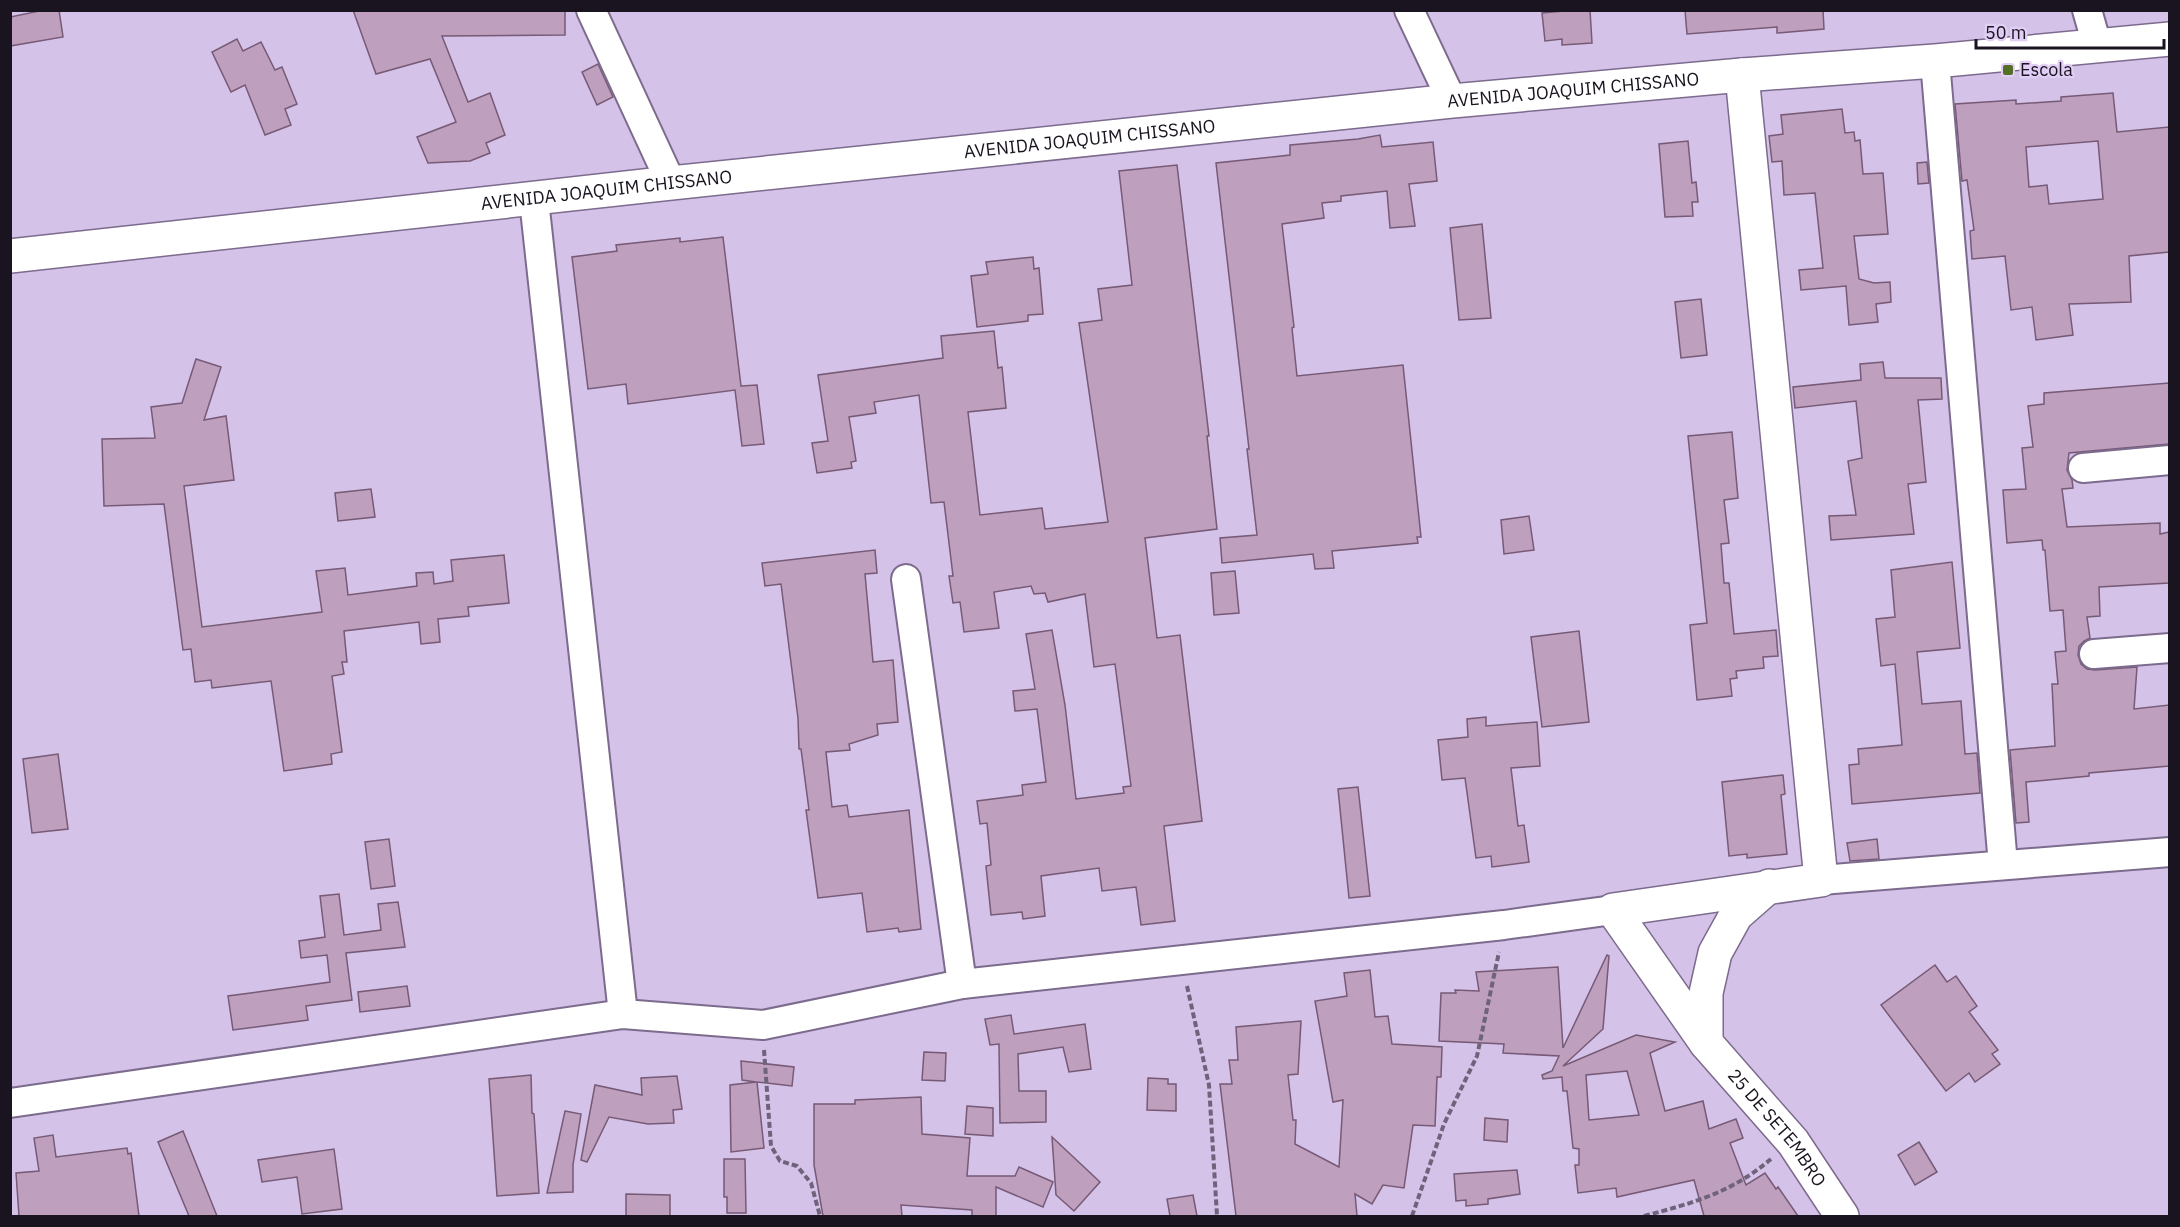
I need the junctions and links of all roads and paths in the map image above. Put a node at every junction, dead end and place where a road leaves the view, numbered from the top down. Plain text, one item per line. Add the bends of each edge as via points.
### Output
1 (591, 10) edge
2 (1409, 10) edge
3 (2087, 10) edge
4 (2169, 39) edge
5 (2097, 45) junction
6 (1935, 61) junction
7 (1742, 75) junction
8 (1452, 101) junction
9 (671, 183) junction
10 (534, 200) junction
11 (10, 256) edge
12 (2169, 460) edge
13 (2083, 468) dead end
14 (906, 579) dead end
15 (2169, 648) edge
16 (2094, 654) dead end
17 (2169, 852) edge
18 (2003, 865) junction
19 (1821, 880) junction
20 (1769, 886) junction
21 (1613, 910) junction
22 (1504, 925) junction
23 (1181, 959) junction
24 (962, 984) junction
25 (623, 1014) junction
26 (763, 1025) junction
27 (1707, 1043) junction
28 (10, 1103) edge
29 (1793, 1142) junction
30 (820, 1216) edge
31 (1217, 1216) edge
32 (1412, 1216) edge
33 (1644, 1216) edge
34 (1842, 1216) edge

1 - 9 street
2 - 8 street
3 - 5 street
4 - 5 street, AVENIDA JOAQUIM CHISSANO
5 - 6 street, AVENIDA JOAQUIM CHISSANO
6 - 7 street, AVENIDA JOAQUIM CHISSANO
6 - 18 street
7 - 8 street, AVENIDA JOAQUIM CHISSANO
7 - 19 street
8 - 9 street, AVENIDA JOAQUIM CHISSANO
9 - 10 street, AVENIDA JOAQUIM CHISSANO
10 - 11 street, AVENIDA JOAQUIM CHISSANO
10 - 25 street
12 - 13 street
14 - 24 street
15 - 16 street
17 - 18 street
18 - 19 street
19 - 20 street
20 - 21 street
20 - 27 street via 1736,915 1715,953 1706,993
21 - 22 street
21 - 27 street, 25 DE SETEMBRO
22 - 23 street
22 - 32 path via 1477,1056 1444,1124
23 - 24 street
23 - 31 path via 1209,1085
24 - 26 street
25 - 26 street
25 - 28 street
26 - 30 path via 771,1146 780,1161 797,1166 811,1184
27 - 29 street, 25 DE SETEMBRO
29 - 33 path via 1750,1177 1698,1202
29 - 34 street, 25 DE SETEMBRO

